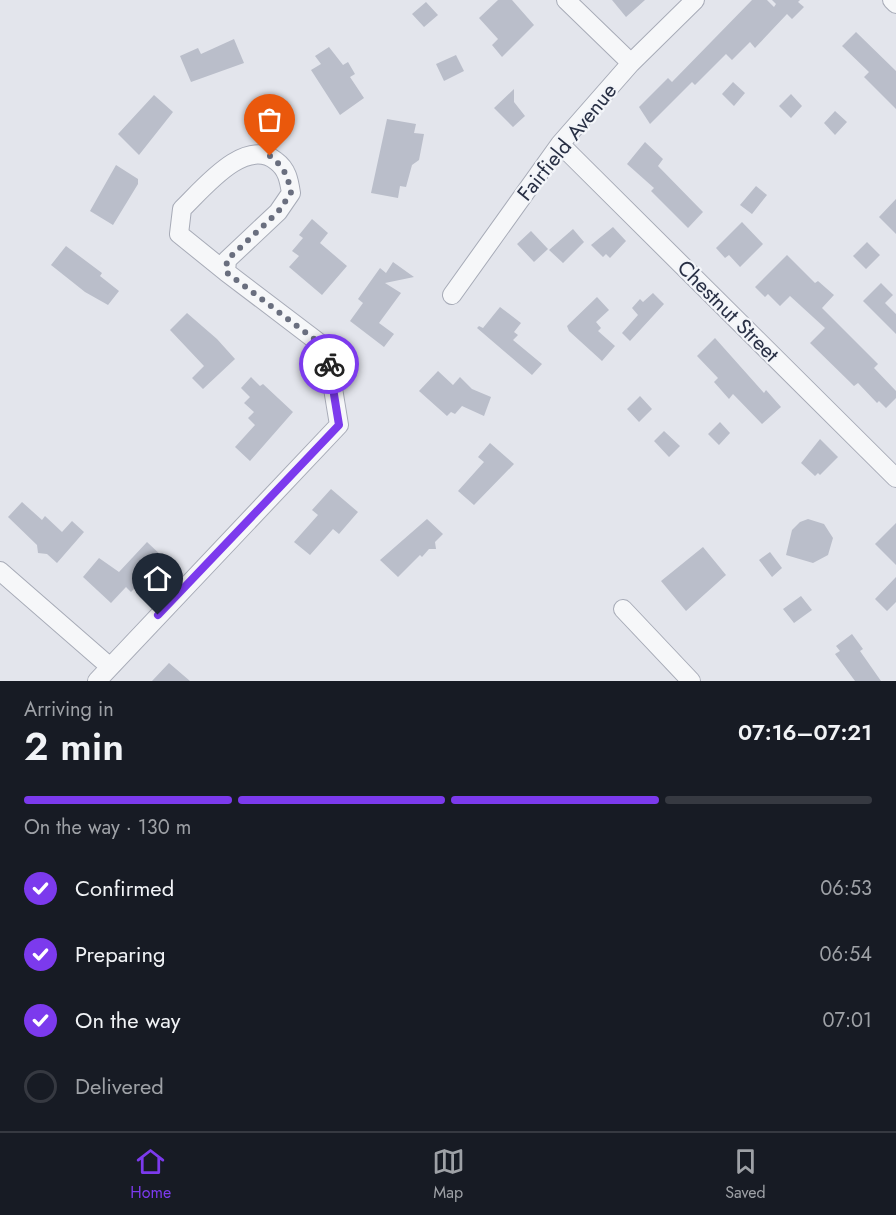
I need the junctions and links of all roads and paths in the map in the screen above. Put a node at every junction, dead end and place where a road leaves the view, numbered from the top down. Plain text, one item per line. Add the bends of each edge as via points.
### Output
1 (566, 0) edge
2 (695, 0) edge
3 (892, 0) edge
4 (896, 4) edge
5 (631, 63) junction
6 (560, 144) junction
7 (226, 272) junction
8 (452, 295) dead end
9 (896, 478) edge
10 (0, 571) edge
11 (622, 609) dead end
12 (109, 666) junction
13 (96, 681) edge
14 (691, 681) edge

1 - 5 street
2 - 5 street, Fairfield Avenue
3 - 4 street
5 - 6 street, Fairfield Avenue
6 - 8 street, Fairfield Avenue
6 - 9 street, Chestnut Street
7 - 7 street via 227,260 278,212 291,193 283,166 270,156 243,156 182,209 179,234
7 - 12 street via 322,345 328,358 339,425
10 - 12 street
11 - 14 street
12 - 13 street

